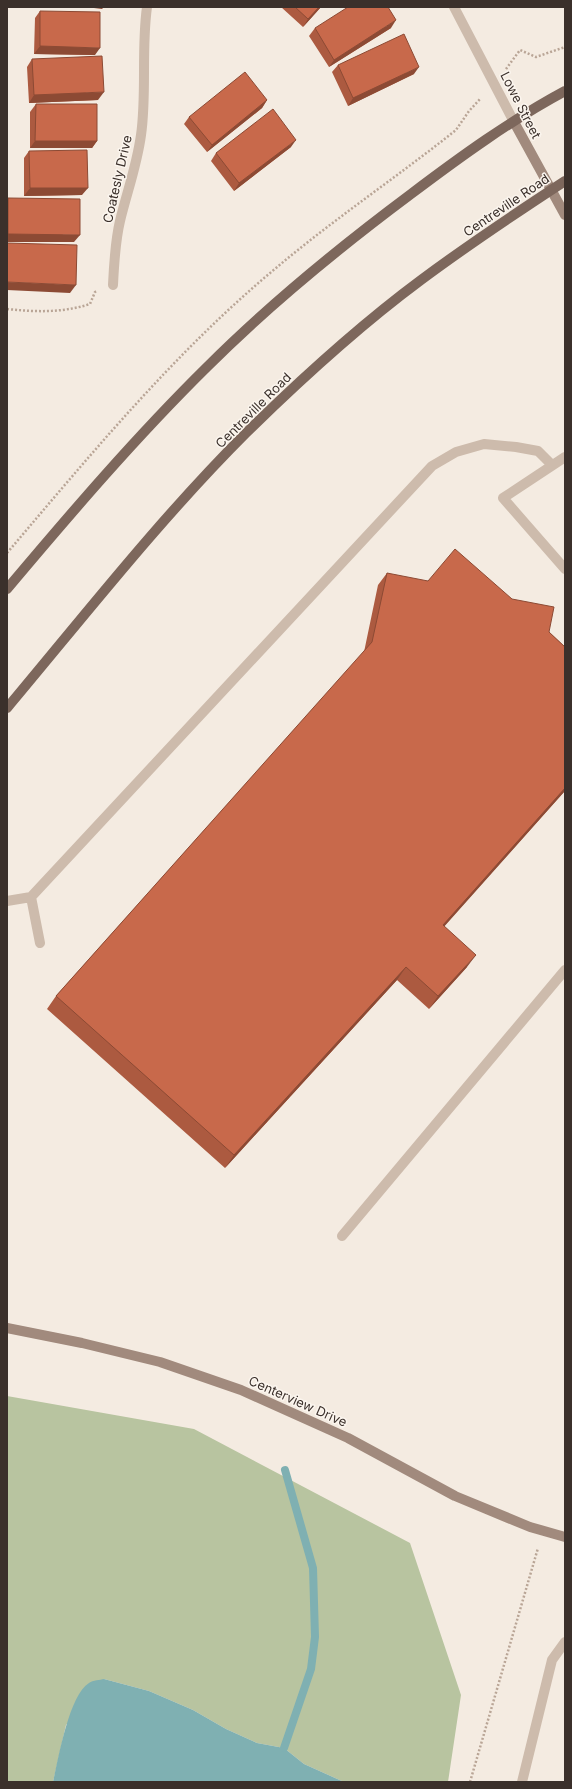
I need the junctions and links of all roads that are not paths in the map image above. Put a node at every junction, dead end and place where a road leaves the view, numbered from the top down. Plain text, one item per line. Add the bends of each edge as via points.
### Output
1 (147, 7) edge
2 (454, 7) edge
3 (565, 91) edge
4 (514, 122) junction
5 (565, 182) edge
6 (551, 190) junction
7 (565, 215) edge
8 (113, 285) road end
9 (565, 457) edge
10 (552, 466) junction
11 (565, 569) edge
12 (7, 589) edge
13 (7, 708) edge
14 (31, 897) junction
15 (7, 901) edge
16 (40, 943) dead end
17 (565, 970) edge
18 (342, 1236) dead end
19 (7, 1328) edge
20 (565, 1537) edge
21 (565, 1642) edge
22 (522, 1782) edge

1 - 8 street, Coatesly Drive via 144,27 144,100 141,134 137,165 120,221
2 - 4 street, Lowe Street
3 - 4 main road
4 - 6 street, Lowe Street
4 - 12 main road via 449,165 360,232 276,302 207,366 142,434
5 - 6 main road, Centreville Road
6 - 7 street, Lowe Street
6 - 13 main road, Centreville Road via 420,281 302,379 245,434 181,503
9 - 10 street
10 - 11 street via 503,498
10 - 14 street via 538,451 484,444 456,452 432,466
14 - 15 street
14 - 16 street
17 - 18 street
19 - 20 street, Centerview Drive via 82,1342 160,1362 241,1390 348,1438 454,1496
21 - 22 street via 552,1660

